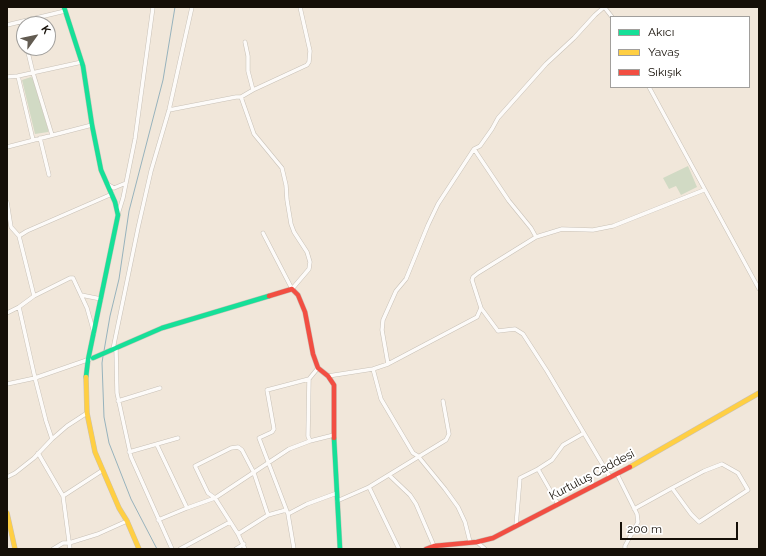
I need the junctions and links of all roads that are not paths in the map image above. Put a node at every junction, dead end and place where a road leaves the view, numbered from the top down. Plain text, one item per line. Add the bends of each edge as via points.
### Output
1 (153, 7) edge
2 (192, 7) edge
3 (300, 7) edge
4 (64, 9) edge
5 (41, 16) edge
6 (611, 16) edge
7 (245, 42) dead end
8 (29, 56) edge
9 (82, 62) junction
10 (33, 72) junction
11 (18, 76) junction
12 (7, 77) edge
13 (650, 88) edge
14 (253, 90) junction
15 (241, 97) junction
16 (169, 110) junction
17 (92, 125) junction
18 (52, 135) junction
19 (40, 138) junction
20 (33, 140) junction
21 (7, 147) edge
22 (474, 149) junction
23 (49, 175) dead end
24 (126, 183) junction
25 (107, 184) junction
26 (704, 190) junction
27 (112, 194) junction
28 (7, 202) edge
29 (118, 215) junction
30 (263, 233) dead end
31 (19, 236) junction
32 (536, 236) junction
33 (292, 289) junction
34 (759, 289) edge
35 (34, 296) junction
36 (81, 296) junction
37 (101, 299) junction
38 (19, 307) junction
39 (481, 308) junction
40 (7, 313) edge
41 (94, 336) junction
42 (113, 349) junction
43 (90, 359) junction
44 (388, 364) junction
45 (318, 368) junction
46 (373, 369) junction
47 (328, 376) junction
48 (35, 378) junction
49 (309, 379) junction
50 (7, 384) edge
51 (160, 388) dead end
52 (759, 394) edge
53 (118, 401) junction
54 (443, 401) dead end
55 (87, 413) junction
56 (584, 432) junction
57 (334, 435) junction
58 (178, 438) dead end
59 (52, 439) junction
60 (310, 441) junction
61 (157, 445) junction
62 (129, 452) junction
63 (38, 453) junction
64 (418, 456) junction
65 (269, 463) junction
66 (538, 469) junction
67 (103, 470) junction
68 (254, 473) junction
69 (617, 474) junction
70 (389, 475) junction
71 (7, 477) edge
72 (610, 478) junction
73 (369, 486) junction
74 (672, 488) junction
75 (337, 493) junction
76 (63, 496) junction
77 (215, 498) junction
78 (337, 501) junction
79 (558, 504) junction
80 (187, 508) junction
81 (634, 509) junction
82 (287, 512) junction
83 (7, 513) edge
84 (268, 515) junction
85 (158, 520) junction
86 (126, 521) junction
87 (230, 522) junction
88 (516, 526) junction
89 (238, 534) junction
90 (470, 542) junction
91 (477, 542) junction
92 (69, 544) junction
93 (244, 544) junction
94 (430, 548) edge
95 (15, 549) edge
96 (53, 549) edge
97 (70, 549) edge
98 (139, 549) edge
99 (172, 549) edge
100 (180, 549) edge
101 (236, 549) edge
102 (245, 549) edge
103 (294, 549) edge
104 (340, 549) edge
105 (399, 549) edge
106 (486, 549) edge
107 (625, 549) edge

1 - 24 street via 135,139
2 - 16 street
3 - 14 street via 310,51 309,62
4 - 5 street
4 - 9 street
6 - 22 street via 605,8 595,15 546,64
7 - 14 street
8 - 10 street
9 - 10 street
9 - 17 street
10 - 11 street
10 - 18 street
11 - 12 street
11 - 20 street
13 - 26 street
14 - 15 street
15 - 16 street
15 - 33 street via 254,134 282,168 294,232 307,252 310,262 309,270
16 - 42 street via 150,178
17 - 18 street
17 - 25 street via 101,170
18 - 19 street
19 - 20 street
19 - 23 street
20 - 21 street
22 - 32 street
22 - 44 street via 438,204 406,279 396,291 383,320 382,330
24 - 25 street via 114,188
24 - 29 street
25 - 27 street
26 - 32 street via 613,226 593,230 562,229
26 - 34 street
27 - 29 street
27 - 31 street
28 - 31 street via 11,227
29 - 37 street
30 - 33 street
31 - 35 street
32 - 39 street via 473,277
33 - 42 street via 162,328
33 - 45 street via 298,295 305,312
35 - 36 street via 70,278 73,278
35 - 38 street
36 - 37 street
36 - 41 street
37 - 41 street
38 - 40 street
38 - 48 street
39 - 44 street via 477,317
39 - 56 street via 498,331 515,329 523,334
41 - 43 street
42 - 43 street
42 - 53 street
43 - 48 street
43 - 55 street via 85,382
44 - 46 street
45 - 47 street
45 - 49 street
46 - 47 street
46 - 64 street via 382,399 413,453
47 - 57 street via 334,385
48 - 50 street
48 - 59 street
49 - 60 street
49 - 65 street via 267,390 274,429 259,438
51 - 53 street
52 - 69 street, Kurtuluş Caddesi
53 - 62 street
54 - 64 street via 450,434 446,440
55 - 59 street
55 - 67 street via 95,452
56 - 66 street via 563,445 552,460
56 - 72 street
57 - 60 street
57 - 75 street
58 - 61 street
59 - 63 street
60 - 65 street via 289,449
61 - 62 street
61 - 80 street
62 - 85 street
63 - 71 street
63 - 76 street
64 - 70 street
64 - 90 street via 458,507
65 - 68 street
65 - 82 street
66 - 79 street
66 - 88 street via 520,478
67 - 76 street
67 - 86 street
68 - 77 street
68 - 77 street via 238,447 195,466 208,493
68 - 84 street
69 - 72 street, Kurtuluş Caddesi
69 - 81 street
70 - 73 street
70 - 94 street via 416,504
72 - 79 street, Kurtuluş Caddesi
73 - 78 street
73 - 105 street
74 - 74 street via 722,464 738,473 748,490 699,522 690,514
74 - 81 street
75 - 78 street
75 - 82 street
76 - 92 street
77 - 80 street
77 - 87 street
78 - 104 street
79 - 88 street, Kurtuluş Caddesi
80 - 85 street
81 - 107 street via 638,522
82 - 84 street
82 - 103 street
83 - 95 street
84 - 89 street
85 - 99 street
86 - 92 street
86 - 98 street
87 - 89 street
87 - 100 street
88 - 91 street, Kurtuluş Caddesi via 493,538
89 - 93 street
90 - 91 street, Kurtuluş Caddesi
90 - 94 street, Kurtuluş Caddesi
91 - 106 street
92 - 96 street via 63,543
92 - 97 street
93 - 101 street
93 - 102 street

